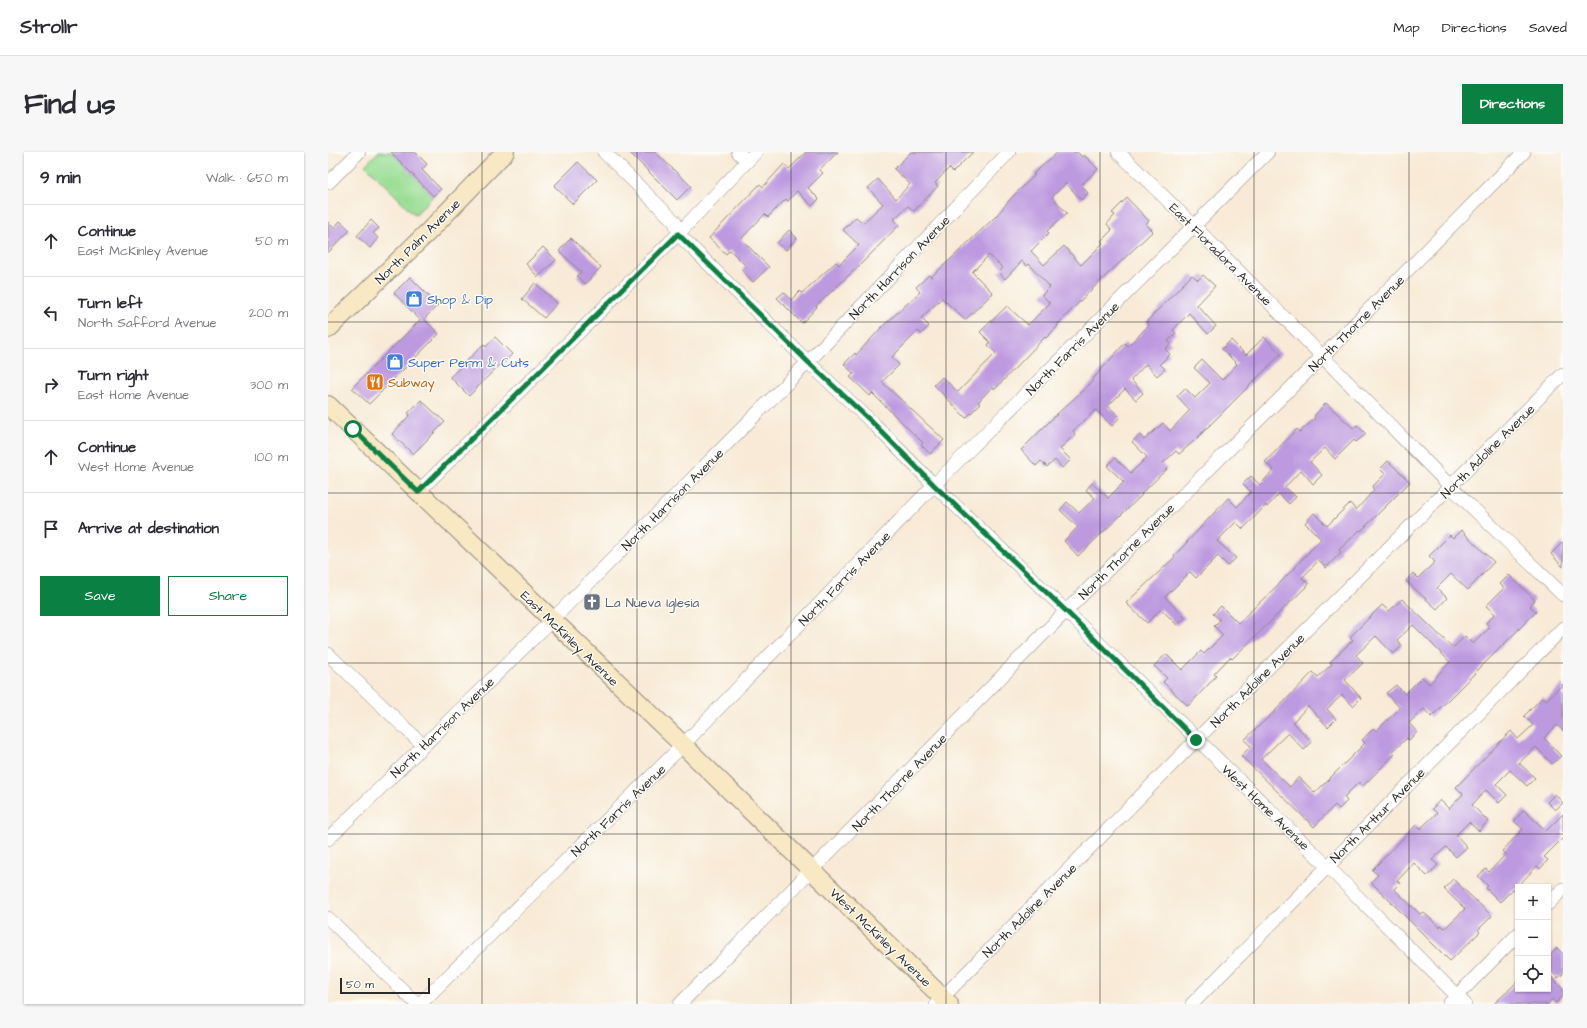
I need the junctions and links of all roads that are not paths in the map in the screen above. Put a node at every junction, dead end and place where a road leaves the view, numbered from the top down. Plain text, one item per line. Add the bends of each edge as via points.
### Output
1 (359, 152) edge
2 (505, 152) edge
3 (604, 152) edge
4 (1009, 152) edge
5 (1118, 152) edge
6 (1268, 152) edge
7 (1524, 152) edge
8 (747, 155) edge
9 (328, 183) edge
10 (1194, 226) junction
11 (678, 234) junction
12 (328, 329) edge
13 (1322, 357) junction
14 (808, 362) junction
15 (1563, 374) edge
16 (328, 405) edge
17 (934, 485) junction
18 (1451, 488) junction
19 (418, 492) junction
20 (1563, 595) edge
21 (1066, 611) junction
22 (552, 620) junction
23 (1563, 628) edge
24 (328, 654) edge
25 (1196, 740) junction
26 (423, 745) junction
27 (683, 745) junction
28 (328, 839) edge
29 (1327, 866) junction
30 (813, 870) junction
31 (1563, 889) edge
32 (1551, 901) edge
33 (328, 918) edge
34 (1515, 937) edge
35 (1457, 1001) edge
36 (943, 1002) edge
37 (417, 1004) edge
38 (420, 1004) edge
39 (680, 1004) edge
40 (1192, 1004) edge

1 - 9 street
2 - 12 main road, North Palm Avenue via 429,231
3 - 11 street via 676,222
4 - 14 street, North Harrison Avenue
5 - 10 street, East Floradora Avenue
6 - 10 street, North Farris Avenue
7 - 13 street, North Thorne Avenue
8 - 11 street
10 - 13 street, East Floradora Avenue
10 - 17 street, North Farris Avenue
11 - 14 street, West Home Avenue
11 - 19 street
13 - 18 street, East Floradora Avenue
13 - 21 street, North Thorne Avenue
14 - 17 street, West Home Avenue
14 - 22 street, North Harrison Avenue
15 - 18 street, North Adoline Avenue
16 - 19 main road, East McKinley Avenue
17 - 21 street, West Home Avenue
17 - 27 street, North Farris Avenue
18 - 20 street, East Floradora Avenue
18 - 25 street, North Adoline Avenue
19 - 22 main road, East McKinley Avenue
21 - 25 street, West Home Avenue
21 - 30 street, North Thorne Avenue
22 - 26 street, North Harrison Avenue
22 - 27 main road, East McKinley Avenue
23 - 29 street, North Arthur Avenue
24 - 26 street
25 - 29 street, West Home Avenue
25 - 36 street, North Adoline Avenue
26 - 28 street, North Harrison Avenue
27 - 30 main road, East McKinley Avenue
27 - 38 street, North Farris Avenue
29 - 35 street, West Home Avenue
29 - 40 street, North Arthur Avenue
30 - 36 main road, West McKinley Avenue
30 - 39 street, North Thorne Avenue
31 - 32 street
33 - 37 street
34 - 35 street

